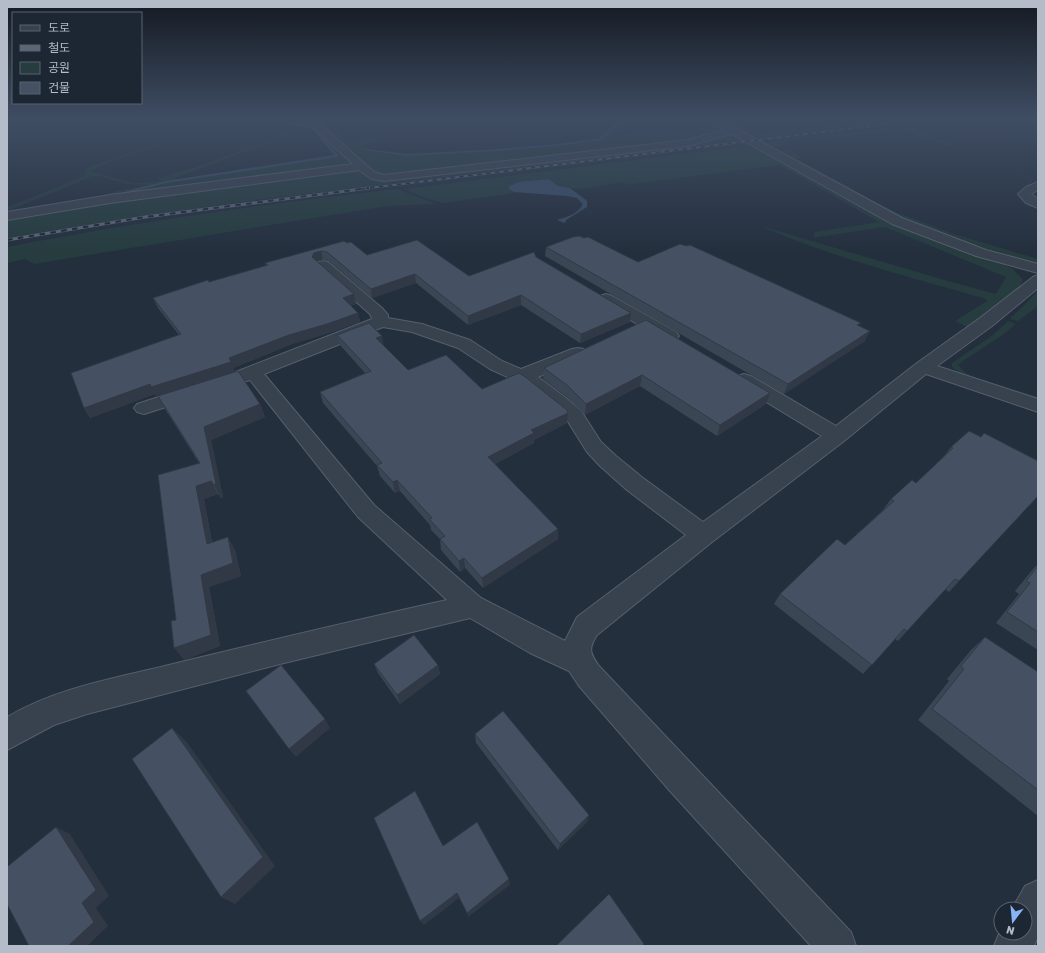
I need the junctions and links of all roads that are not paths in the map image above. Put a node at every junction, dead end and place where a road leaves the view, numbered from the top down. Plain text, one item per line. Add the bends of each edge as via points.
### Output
1 (358, 162) edge
2 (523, 162) edge
3 (790, 162) edge
4 (362, 166) junction
5 (1038, 185) edge
6 (1038, 204) edge
7 (7, 216) edge
8 (323, 265) edge
9 (1038, 268) edge
10 (1038, 280) edge
11 (595, 293) edge
12 (380, 321) junction
13 (646, 322) junction
14 (625, 331) edge
15 (687, 346) edge
16 (591, 347) edge
17 (923, 367) junction
18 (728, 371) edge
19 (254, 373) junction
20 (520, 375) junction
21 (224, 382) edge
22 (202, 389) edge
23 (1038, 406) edge
24 (144, 408) dead end
25 (837, 436) junction
26 (703, 535) junction
27 (472, 606) junction
28 (578, 661) junction
29 (7, 734) edge
30 (1038, 899) edge
31 (1033, 908) edge
32 (838, 946) edge

1 - 4 street
2 - 4 street via 392,178 376,177
3 - 9 street via 897,221 982,253
4 - 7 street via 110,199
5 - 6 street via 1024,194
8 - 12 street via 376,311 380,315
10 - 17 street via 986,322
11 - 13 street
12 - 19 street via 374,326 311,348
12 - 20 street via 402,324 464,344 496,365
13 - 14 street
13 - 15 street
16 - 20 street via 531,373
17 - 23 street
17 - 25 street
18 - 25 street
19 - 21 street
19 - 27 street via 366,511
20 - 26 street via 532,381 574,416 594,447 608,461
22 - 24 street
25 - 26 street
26 - 28 street via 587,626 576,647
27 - 28 street via 540,644
27 - 29 street via 90,697 20,726
28 - 32 street via 682,779
30 - 31 street

